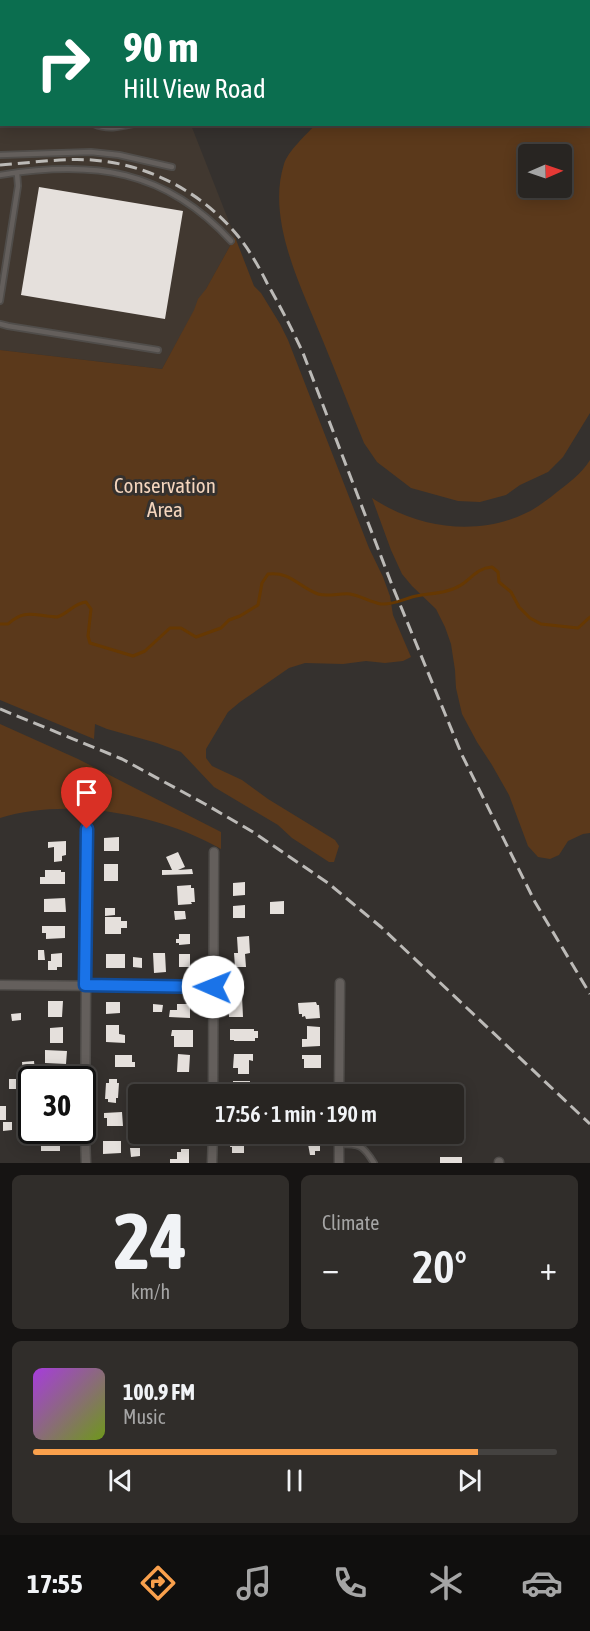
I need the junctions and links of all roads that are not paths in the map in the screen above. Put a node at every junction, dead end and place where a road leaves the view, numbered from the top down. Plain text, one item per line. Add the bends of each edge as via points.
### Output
1 (99, 126) edge
2 (124, 126) edge
3 (0, 155) edge
4 (172, 167) dead end
5 (17, 173) junction
6 (0, 174) edge
7 (231, 241) dead end
8 (0, 301) edge
9 (0, 324) edge
10 (158, 350) dead end
11 (87, 829) dead end
12 (214, 852) dead end
13 (340, 983) dead end
14 (0, 985) edge
15 (85, 985) junction
16 (213, 987) junction
17 (213, 1084) edge
18 (339, 1084) edge
19 (213, 1144) edge
20 (339, 1144) edge
21 (354, 1144) edge
22 (86, 1163) edge
23 (212, 1163) edge
24 (339, 1163) edge
25 (374, 1163) edge

1 - 2 lane
3 - 4 lane via 91,152
5 - 6 lane
5 - 7 lane via 90,169 140,179 194,207
5 - 8 lane
9 - 10 lane
11 - 15 street
12 - 16 street
13 - 18 street
14 - 15 street
15 - 16 street
15 - 22 street
16 - 17 street
19 - 23 street
20 - 24 street
21 - 25 lane via 367,1151

